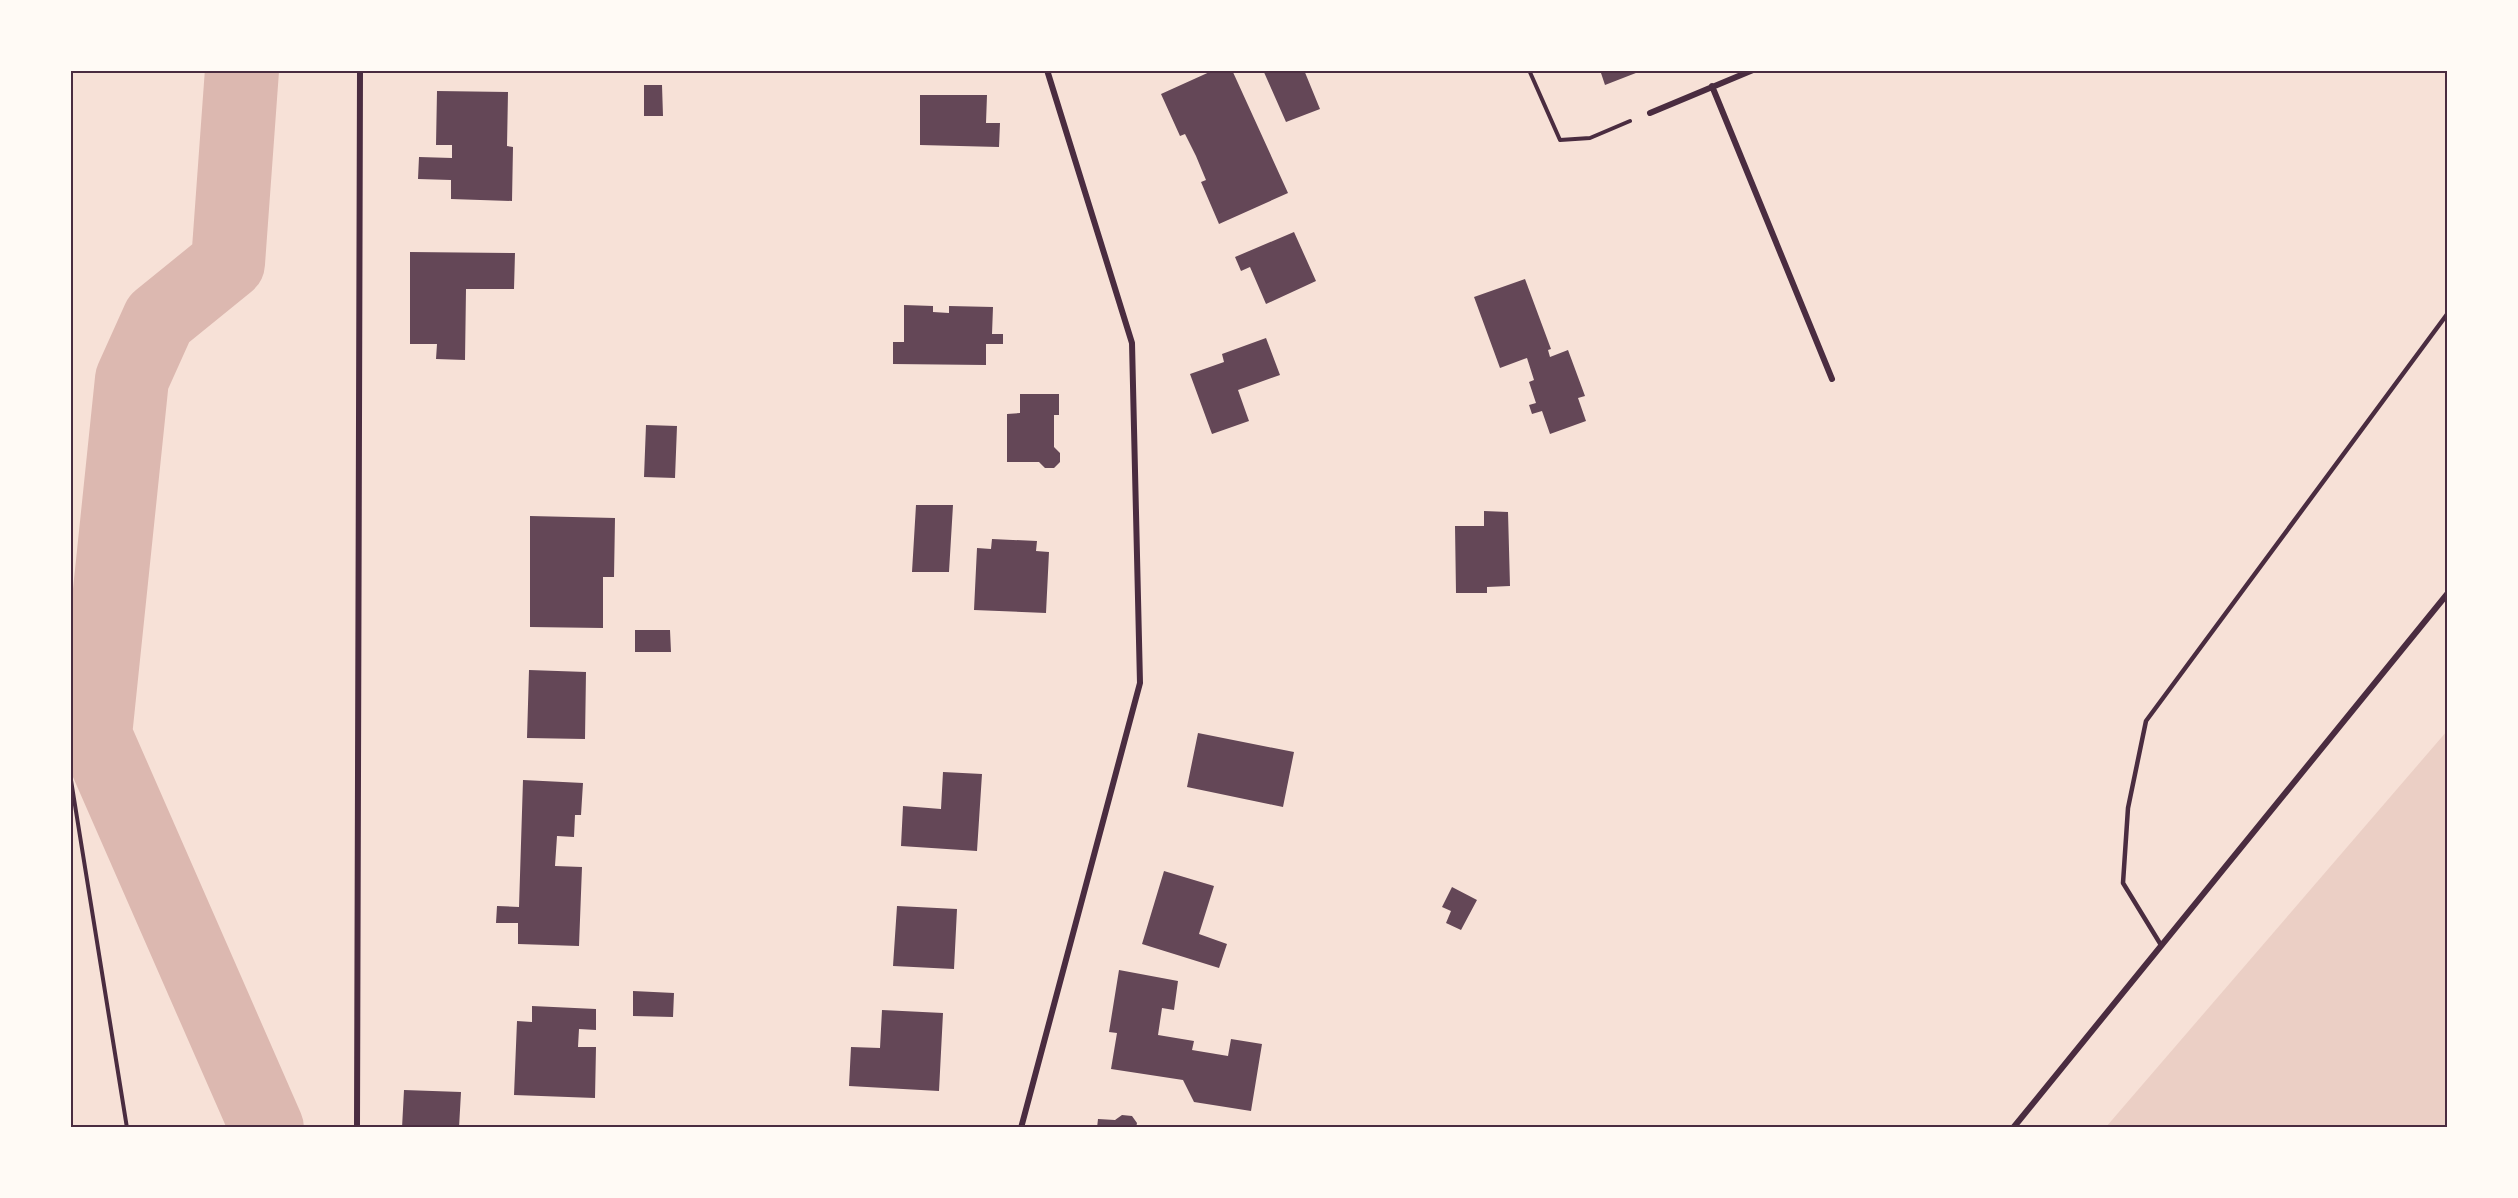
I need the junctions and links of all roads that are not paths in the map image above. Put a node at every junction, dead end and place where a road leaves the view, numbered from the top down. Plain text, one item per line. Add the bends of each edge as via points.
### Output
1 (360, 70) edge
2 (1047, 70) edge
3 (1753, 70) edge
4 (1712, 86) junction
5 (1650, 113) road end
6 (2448, 313) edge
7 (1832, 379) dead end
8 (2448, 593) edge
9 (2161, 945) junction
10 (357, 1128) edge
11 (1021, 1128) edge
12 (2013, 1128) edge

1 - 10 street
2 - 11 street via 1132,343 1140,683
3 - 4 street
4 - 5 street
4 - 7 street
6 - 9 lane via 2146,721 2128,808 2123,883
8 - 9 street
9 - 12 street

